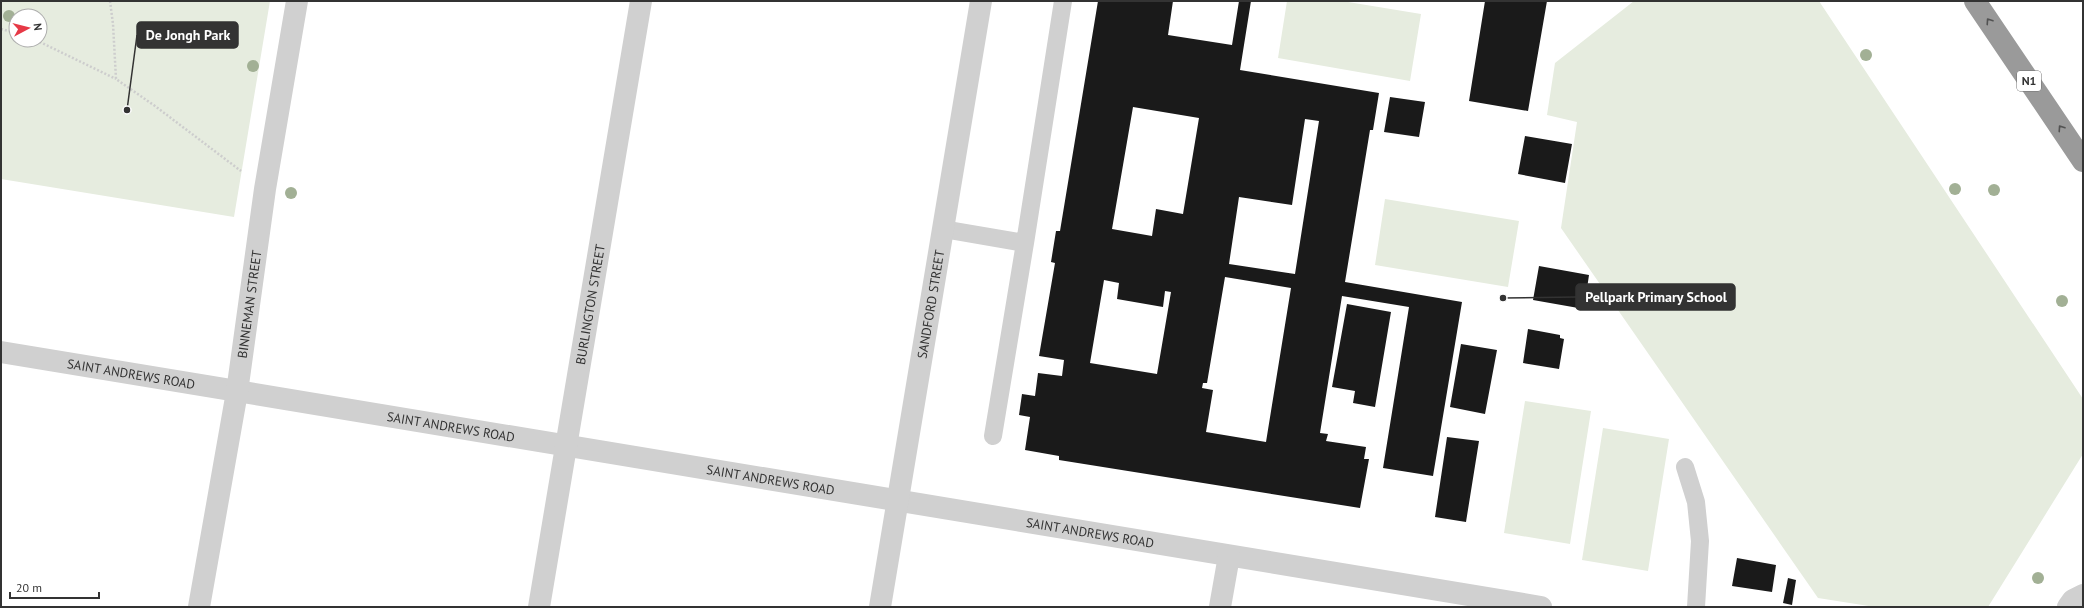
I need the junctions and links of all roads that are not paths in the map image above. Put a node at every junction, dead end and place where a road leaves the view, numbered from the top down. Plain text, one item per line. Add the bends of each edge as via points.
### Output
1 (297, 1) edge
2 (641, 1) edge
3 (981, 1) edge
4 (1064, 1) edge
5 (1976, 1) edge
6 (2083, 161) edge
7 (943, 229) junction
8 (1024, 243) junction
9 (1, 352) edge
10 (236, 392) junction
11 (993, 436) dead end
12 (567, 446) junction
13 (1685, 467) dead end
14 (898, 501) junction
15 (1228, 556) junction
16 (2083, 595) edge
17 (199, 607) edge
18 (539, 607) edge
19 (880, 607) edge
20 (1220, 607) edge
21 (1541, 607) edge
22 (1696, 607) edge
23 (2068, 607) edge

1 - 10 street, BINNEMAN STREET via 265,189
2 - 12 street, BURLINGTON STREET
3 - 7 street, SANDFORD STREET
4 - 8 lane
6 -> 5 highway, N1
7 - 8 lane
7 - 14 street, SANDFORD STREET
8 - 11 lane
9 - 10 street, SAINT ANDREWS ROAD
10 - 12 street, SAINT ANDREWS ROAD
10 - 17 street, BINNEMAN STREET
12 - 14 street, SAINT ANDREWS ROAD
12 - 18 street, BURLINGTON STREET
13 - 22 lane via 1696,502 1700,541
14 - 15 street, SAINT ANDREWS ROAD
14 - 19 street, SANDFORD STREET
15 - 20 street
15 - 21 street, SAINT ANDREWS ROAD
16 - 23 street via 2073,600

